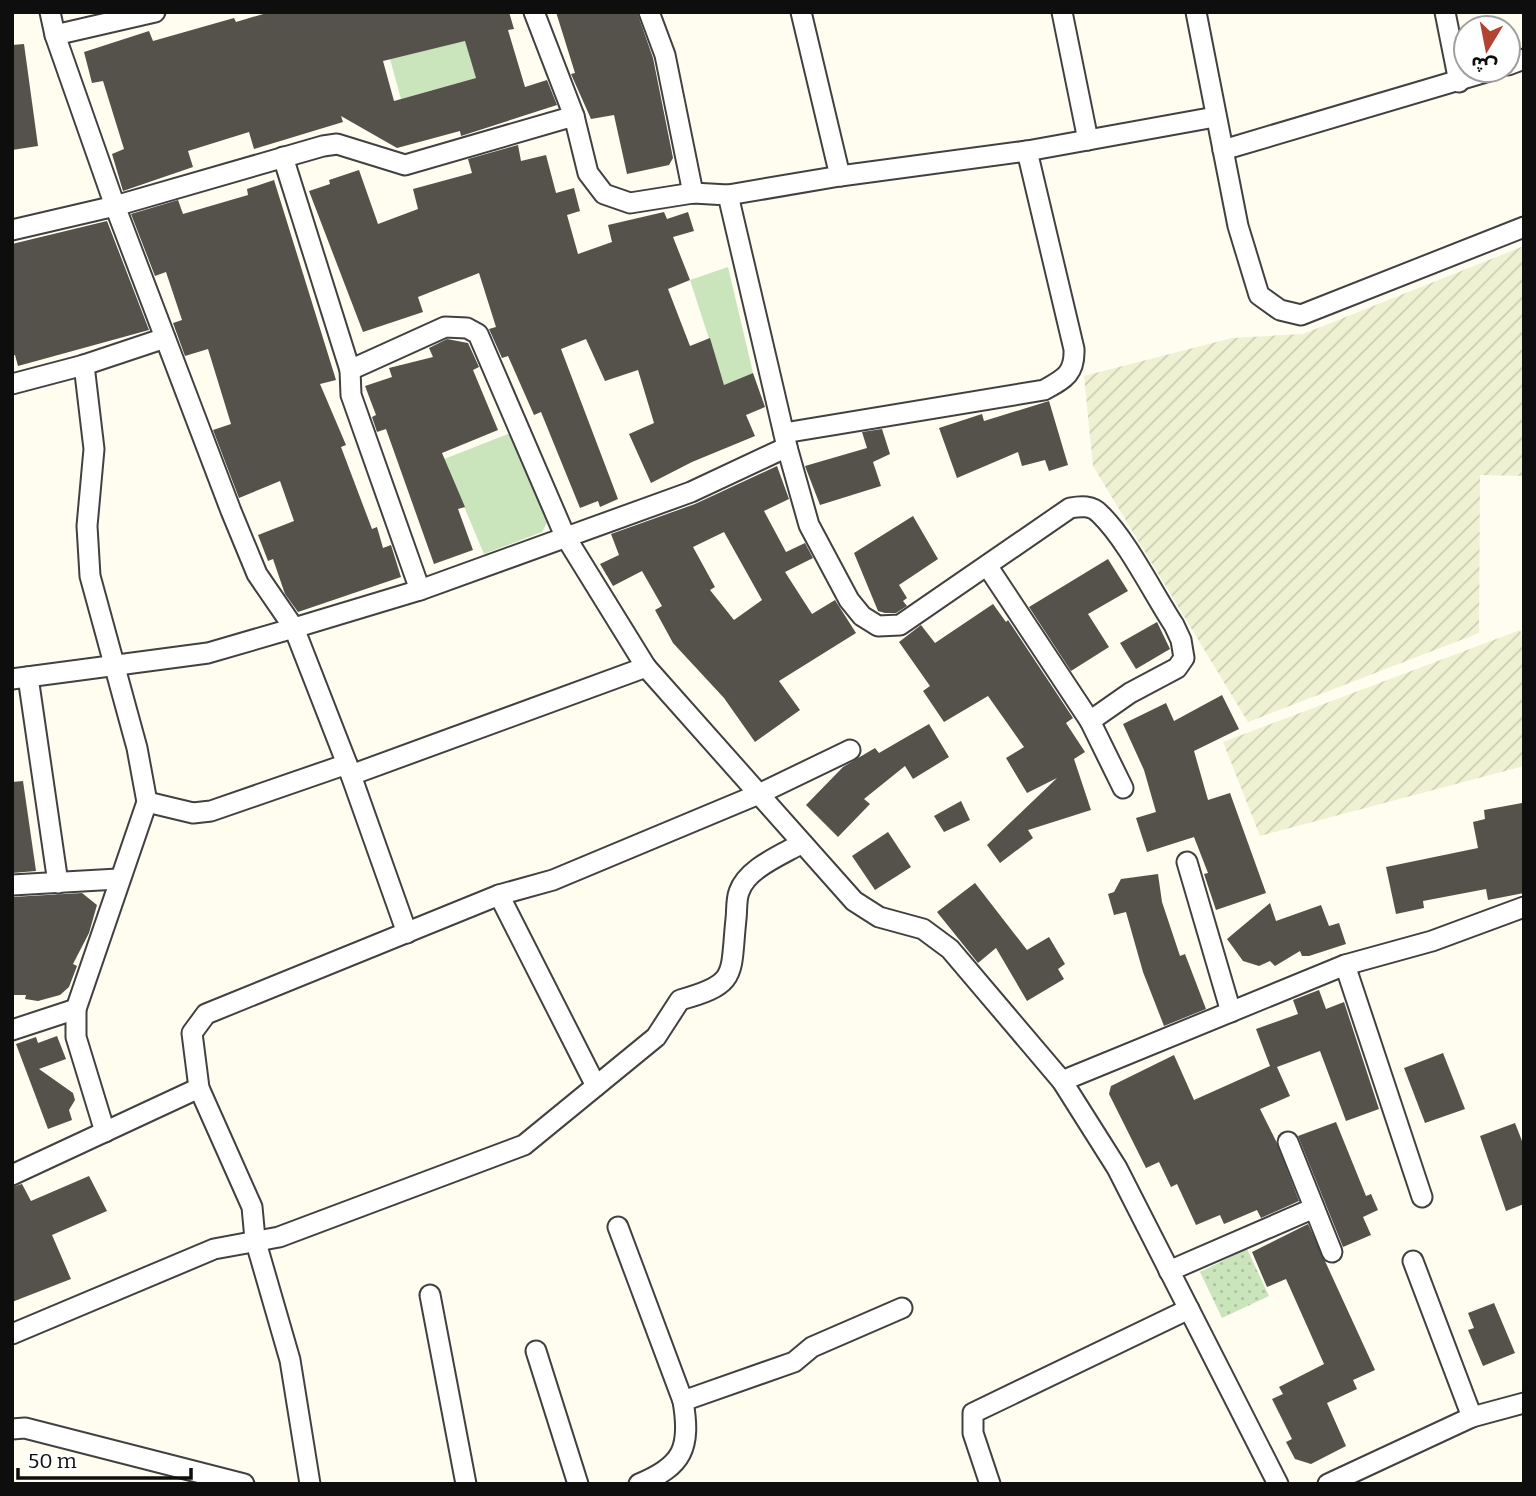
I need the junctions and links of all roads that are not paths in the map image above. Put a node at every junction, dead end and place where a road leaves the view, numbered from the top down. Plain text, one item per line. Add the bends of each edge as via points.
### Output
1 (50, 12) edge
2 (155, 12) edge
3 (534, 12) edge
4 (649, 12) edge
5 (801, 12) edge
6 (1062, 12) edge
7 (1196, 12) edge
8 (1445, 12) edge
9 (55, 35) junction
10 (1452, 47) edge
11 (1452, 84) edge
12 (574, 116) junction
13 (1216, 117) junction
14 (1087, 139) junction
15 (1223, 150) junction
16 (1027, 151) junction
17 (283, 157) junction
18 (841, 176) junction
19 (693, 193) junction
20 (728, 195) junction
21 (115, 205) junction
22 (1524, 227) edge
23 (12, 230) edge
24 (165, 338) junction
25 (84, 365) junction
26 (350, 370) junction
27 (12, 384) edge
28 (786, 440) junction
29 (565, 536) junction
30 (988, 567) junction
31 (420, 590) junction
32 (294, 628) junction
33 (113, 667) junction
34 (646, 667) junction
35 (20, 678) edge
36 (1090, 720) junction
37 (850, 750) dead end
38 (349, 769) junction
39 (1123, 788) dead end
40 (759, 794) junction
41 (147, 802) junction
42 (802, 843) junction
43 (1187, 862) dead end
44 (118, 879) junction
45 (58, 883) junction
46 (12, 886) edge
47 (499, 895) junction
48 (1524, 906) edge
49 (407, 933) junction
50 (1345, 965) junction
51 (76, 1009) junction
52 (1231, 1012) junction
53 (12, 1030) edge
54 (1062, 1081) junction
55 (596, 1086) junction
56 (199, 1088) junction
57 (105, 1132) junction
58 (1288, 1142) dead end
59 (12, 1175) edge
60 (1422, 1197) dead end
61 (1314, 1208) junction
62 (618, 1227) dead end
63 (255, 1239) junction
64 (1332, 1252) dead end
65 (1413, 1261) dead end
66 (1169, 1271) junction
67 (430, 1295) dead end
68 (902, 1308) dead end
69 (1189, 1309) junction
70 (12, 1334) edge
71 (536, 1351) dead end
72 (682, 1401) junction
73 (1524, 1403) edge
74 (1472, 1417) junction
75 (12, 1429) edge
76 (244, 1484) edge
77 (310, 1484) edge
78 (466, 1484) edge
79 (578, 1484) edge
80 (639, 1484) edge
81 (990, 1484) edge
82 (1278, 1484) edge
83 (1328, 1484) edge

1 - 9 street
2 - 9 street
3 - 12 street
4 - 19 street via 665,55
5 - 18 street
6 - 14 street
7 - 13 street
8 - 10 street
9 - 21 street
11 - 15 street
12 - 17 street via 405,165 337,144
12 - 19 street via 588,173 604,194 630,203
13 - 14 street
13 - 15 street
14 - 16 street
15 - 22 street via 1238,226 1259,295 1280,310 1301,315
16 - 18 street
16 - 28 street via 1074,349 1074,364 1067,378 1044,390
17 - 21 street
17 - 26 street
18 - 20 street
19 - 20 street
20 - 28 street
21 - 23 street
21 - 24 street
24 - 25 street
24 - 32 street via 257,574
25 - 27 street
25 - 33 street via 94,449 88,526 90,576
26 - 29 street via 446,327 467,328 478,334
26 - 31 street via 351,395
28 - 29 street via 691,492
28 - 30 street via 809,525 862,616 878,626 900,625
29 - 31 street
29 - 34 street
30 - 36 street
30 - 36 street via 1049,521 1084,505 1099,512 1119,540 1174,625 1184,658 1177,668
31 - 32 street
32 - 33 street via 208,653
32 - 38 street
33 - 35 street
33 - 41 street
34 - 38 street
34 - 40 street
35 - 45 street
36 - 39 street
37 - 40 street
38 - 41 street via 211,811 193,813
38 - 49 street
40 - 42 street
40 - 47 street via 554,880
41 - 44 street
42 - 54 street via 854,901 879,917 923,929 950,948
42 - 55 street via 751,874 739,892 730,972 723,983 712,992 680,1000 656,1037
43 - 52 street
44 - 45 street
44 - 51 street
45 - 46 street
47 - 49 street
47 - 55 street
48 - 50 street via 1432,941
49 - 56 street via 206,1014 192,1032
50 - 52 street
50 - 60 street
51 - 53 street
51 - 57 street via 76,1037
52 - 54 street
54 - 66 street via 1117,1168
55 - 63 street via 524,1145 279,1237
56 - 57 street
56 - 63 street via 252,1207
57 - 59 street
58 - 61 street
61 - 64 street
61 - 66 street
62 - 72 street
63 - 70 street via 214,1249
63 - 77 street via 289,1360
65 - 74 street
66 - 69 street
67 - 78 street
68 - 72 street via 812,1347 794,1362
69 - 81 street via 973,1413 973,1433
69 - 82 street
71 - 79 street
72 - 80 street via 686,1443 676,1462
73 - 74 street
74 - 83 street
75 - 76 street via 25,1428

